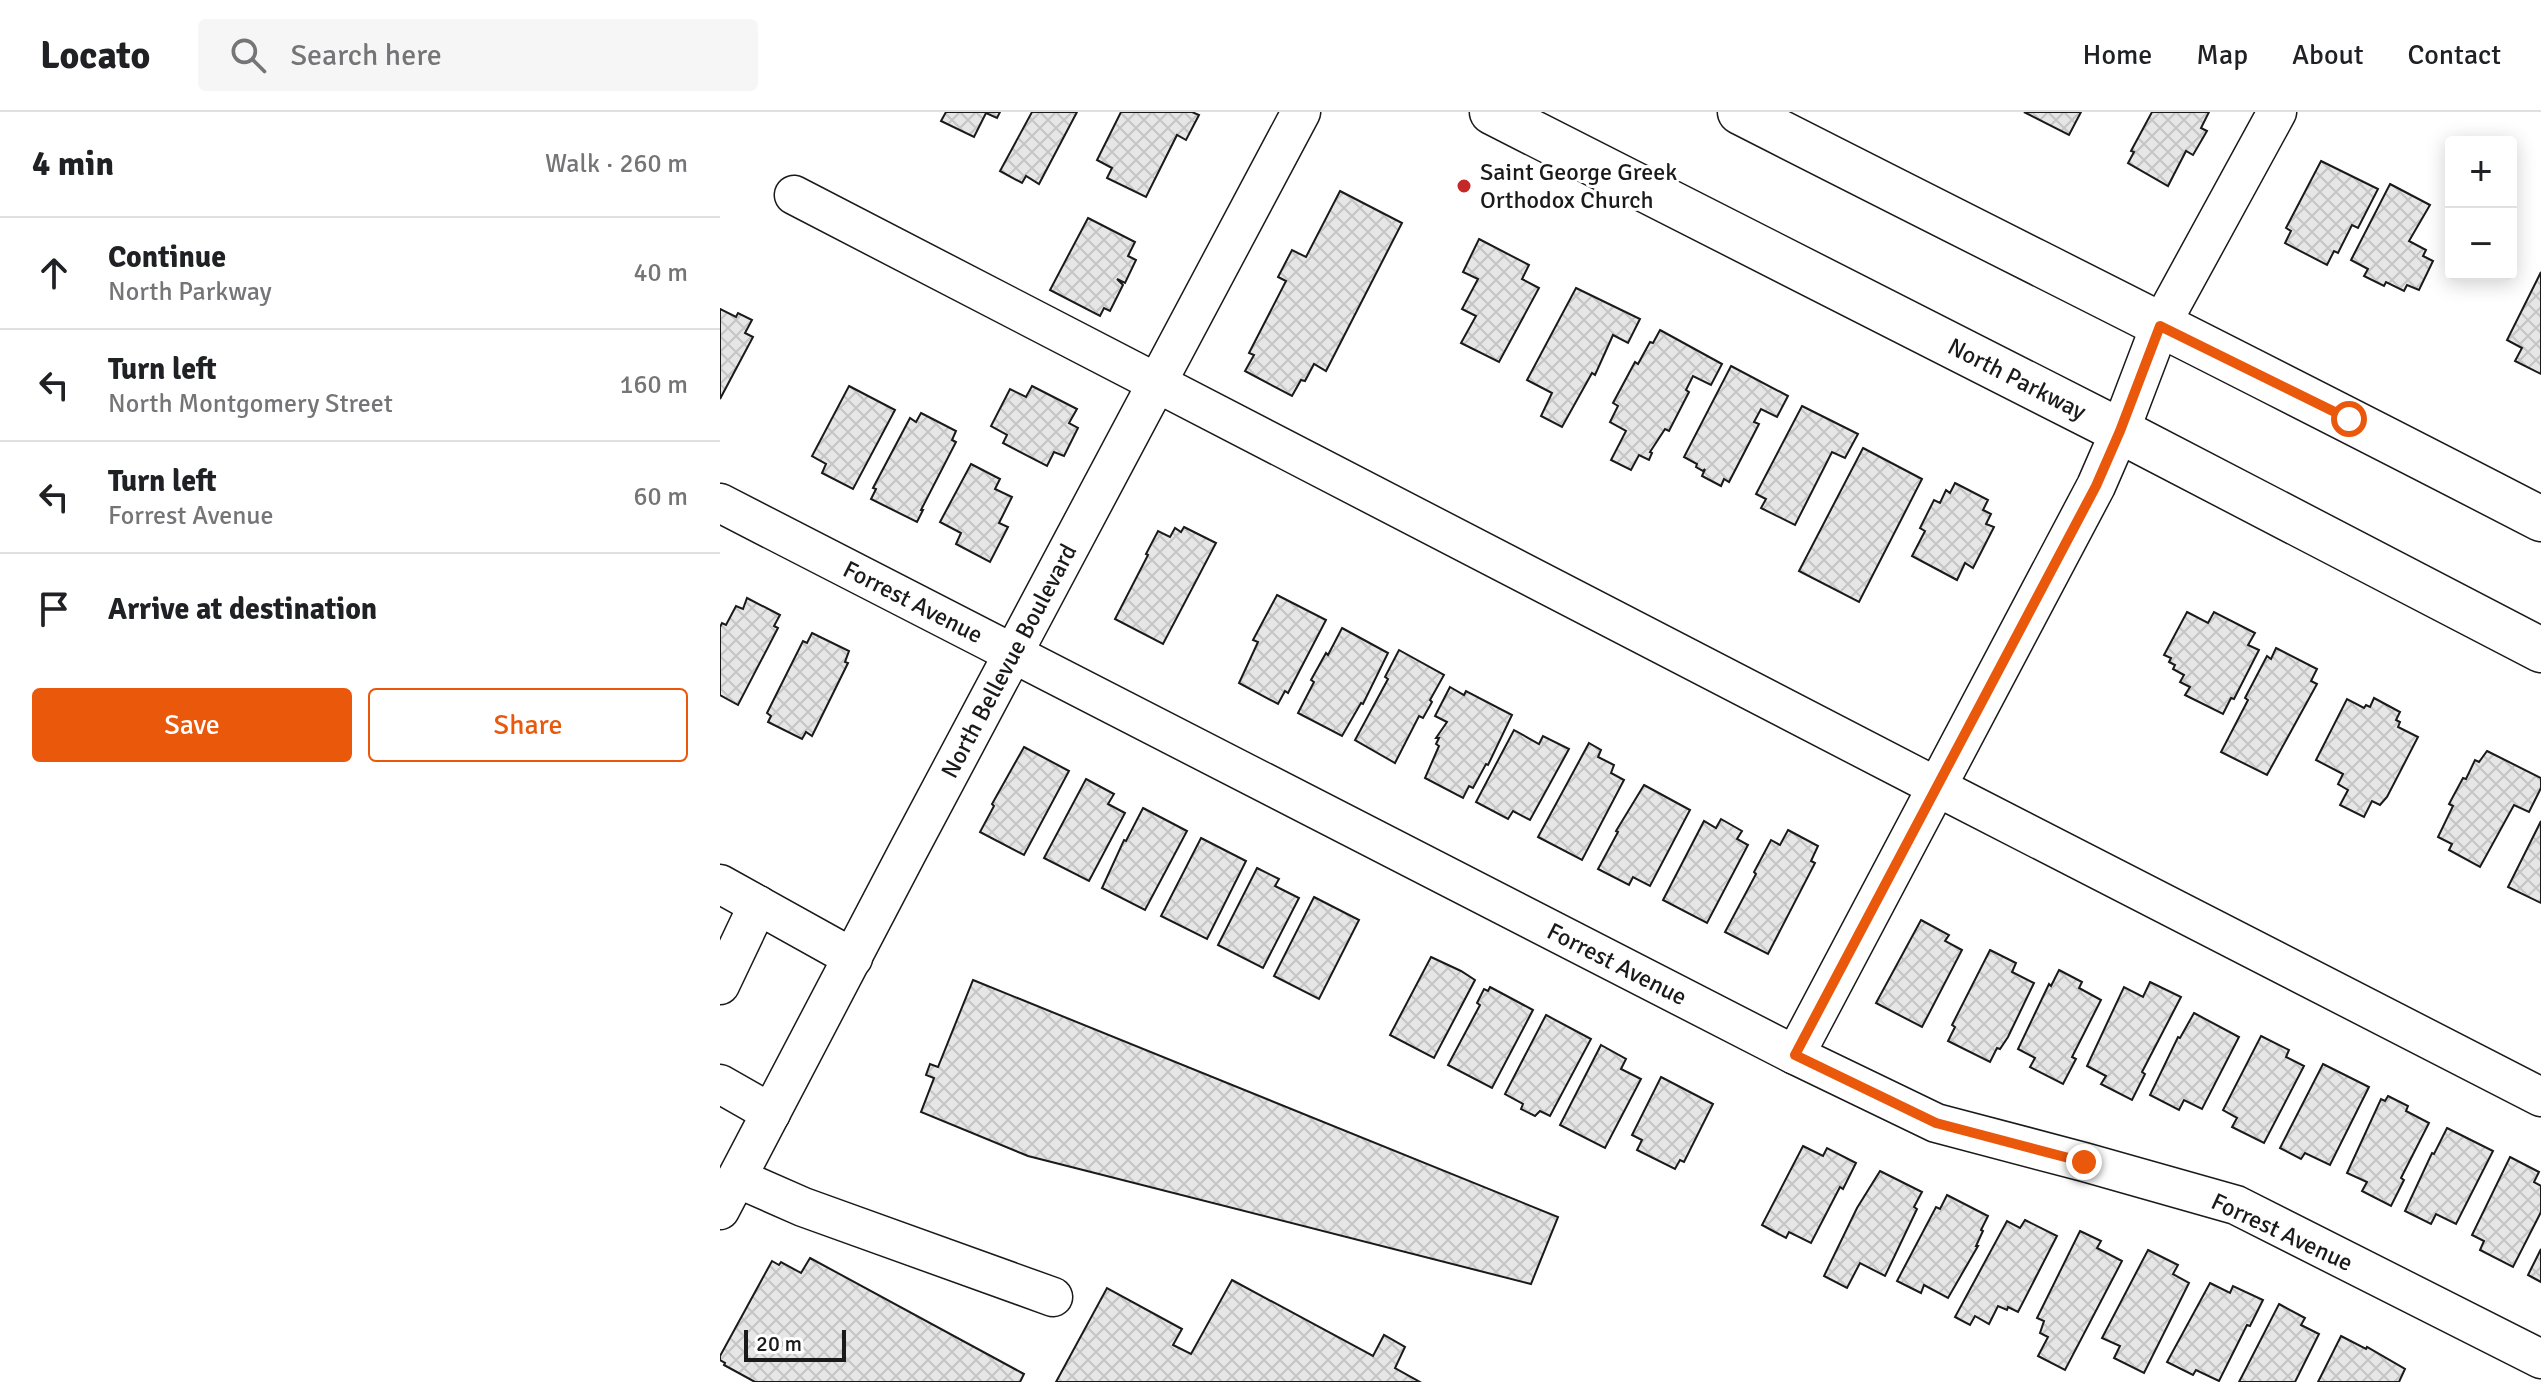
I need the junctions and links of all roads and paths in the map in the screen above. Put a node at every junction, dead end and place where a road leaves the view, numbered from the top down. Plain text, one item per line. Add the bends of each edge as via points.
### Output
1 (1301, 112) edge
2 (1492, 112) edge
3 (1740, 112) edge
4 (2277, 112) edge
5 (794, 195) dead end
6 (2160, 326) junction
7 (1157, 382) junction
8 (2120, 431) junction
9 (720, 503) edge
10 (2541, 519) edge
11 (2541, 650) edge
12 (1013, 654) junction
13 (1937, 787) junction
14 (720, 884) edge
15 (758, 905) junction
16 (853, 958) junction
17 (720, 985) edge
18 (1795, 1055) junction
19 (720, 1084) edge
20 (2541, 1097) edge
21 (771, 1113) junction
22 (728, 1194) edge
23 (1053, 1297) dead end
24 (2541, 1359) edge

1 - 7 street, North Bellevue Boulevard
2 - 8 main road, North Parkway
3 - 6 main road
4 - 6 street
5 - 7 street
6 - 8 street
6 - 10 main road
7 - 12 street, North Bellevue Boulevard
7 - 13 street
8 - 11 main road, North Parkway
8 - 13 street
9 - 12 street, Forrest Avenue
12 - 16 street, North Bellevue Boulevard
12 - 18 street, Forrest Avenue
13 - 18 street
13 - 20 street
14 - 15 street
15 - 16 street
15 - 17 street
16 - 21 street, North Bellevue Boulevard
18 - 24 street, Forrest Avenue via 1936,1123 2236,1205
19 - 21 street
21 - 22 street, North Bellevue Boulevard
22 - 23 street via 803,1207

